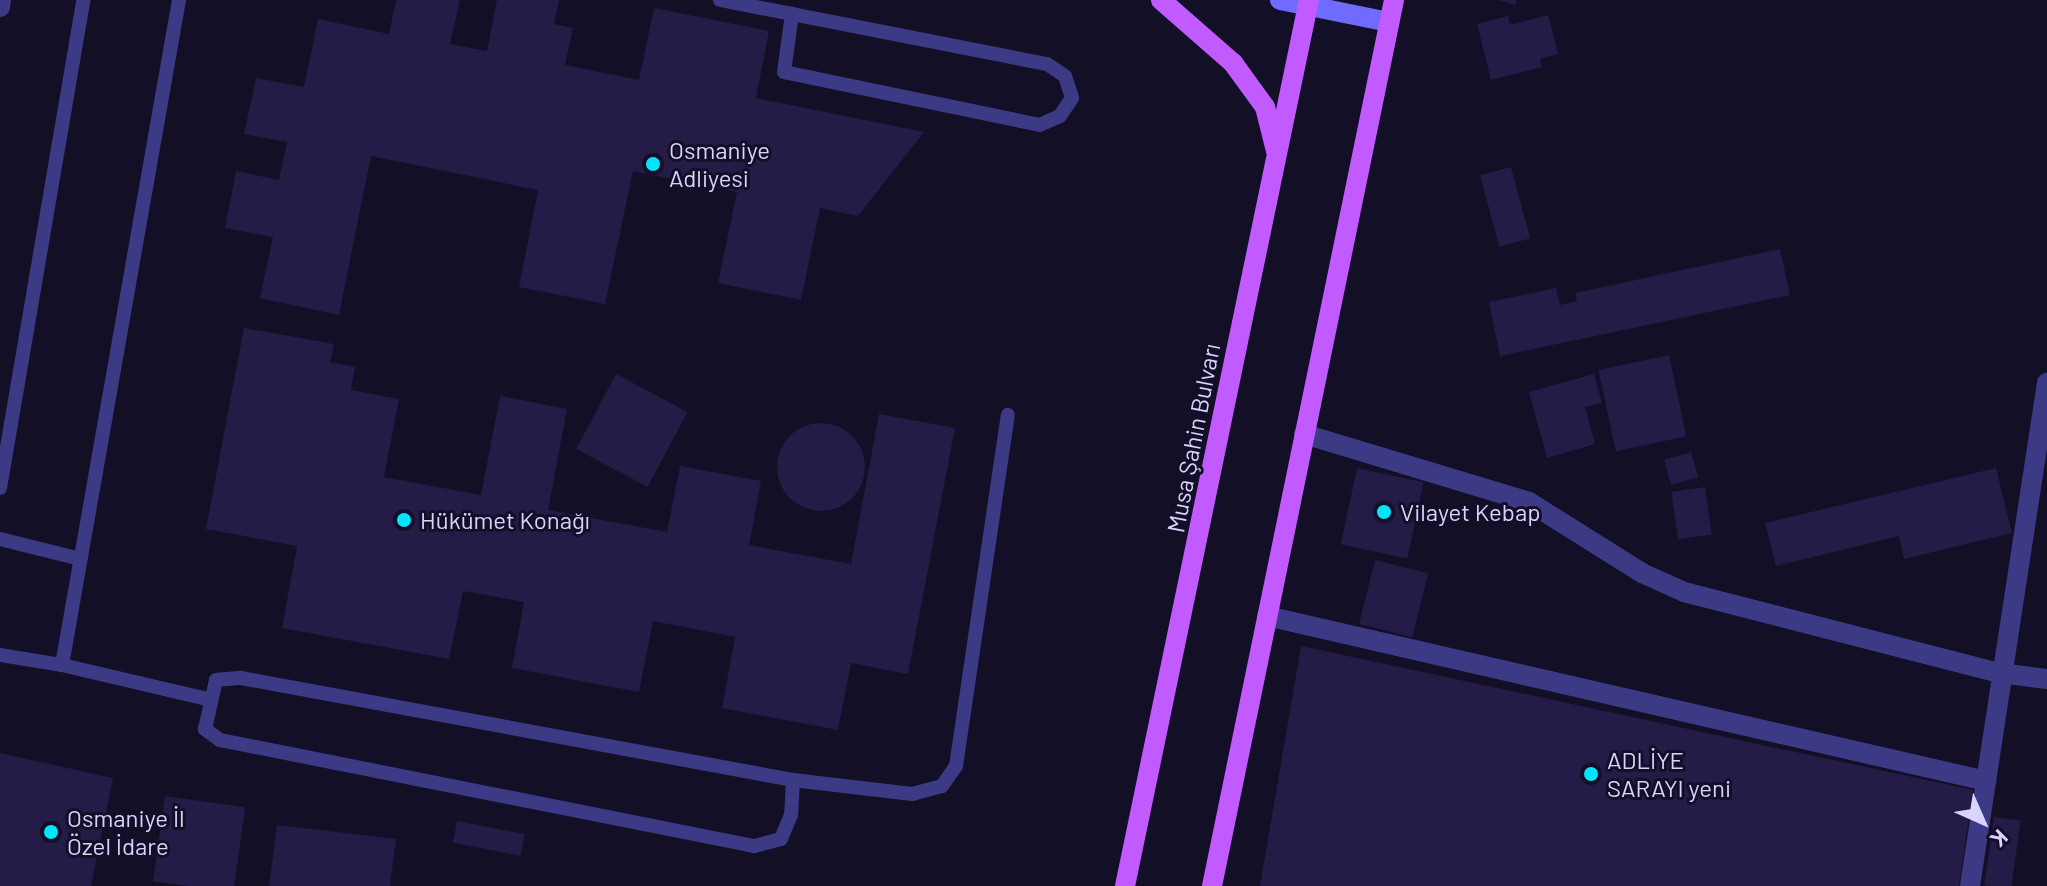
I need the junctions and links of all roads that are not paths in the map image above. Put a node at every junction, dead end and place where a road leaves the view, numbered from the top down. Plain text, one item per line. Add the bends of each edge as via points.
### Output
1 (1, 0) edge
2 (83, 0) edge
3 (179, 0) edge
4 (720, 0) edge
5 (1161, 0) edge
6 (1280, 0) edge
7 (1394, 0) edge
8 (1308, 3) edge
9 (0, 7) edge
10 (792, 14) junction
11 (1389, 22) junction
12 (1277, 155) junction
13 (2047, 383) edge
14 (1008, 415) dead end
15 (1304, 434) junction
16 (0, 488) edge
17 (0, 539) edge
18 (81, 559) junction
19 (1267, 616) junction
20 (0, 655) edge
21 (62, 665) junction
22 (2000, 673) junction
23 (2047, 679) edge
24 (211, 700) junction
25 (793, 780) junction
26 (1986, 781) junction
27 (1125, 886) edge
28 (1212, 886) edge
29 (1970, 886) edge

1 - 9 street
2 - 16 lane
3 - 18 lane
4 - 10 lane
5 - 12 main road via 1233,63 1265,107
6 - 8 street
7 - 11 main road
8 - 11 street
8 - 12 main road, Musa Şahin Bulvarı
10 - 10 lane via 1047,64 1065,76 1072,98 1060,116 1040,125 784,72
11 - 15 main road
12 - 27 main road, Musa Şahin Bulvarı
13 - 22 street
14 - 25 lane via 956,766 942,786 912,794
15 - 19 main road
15 - 22 street via 1529,502 1642,573 1684,592
17 - 18 lane
18 - 21 lane
19 - 26 street
19 - 28 main road
20 - 21 lane
21 - 24 lane
22 - 23 street
22 - 26 street
24 - 25 lane via 216,680 241,678
24 - 25 lane via 205,729 220,740 754,846 781,839 791,815
26 - 29 street

